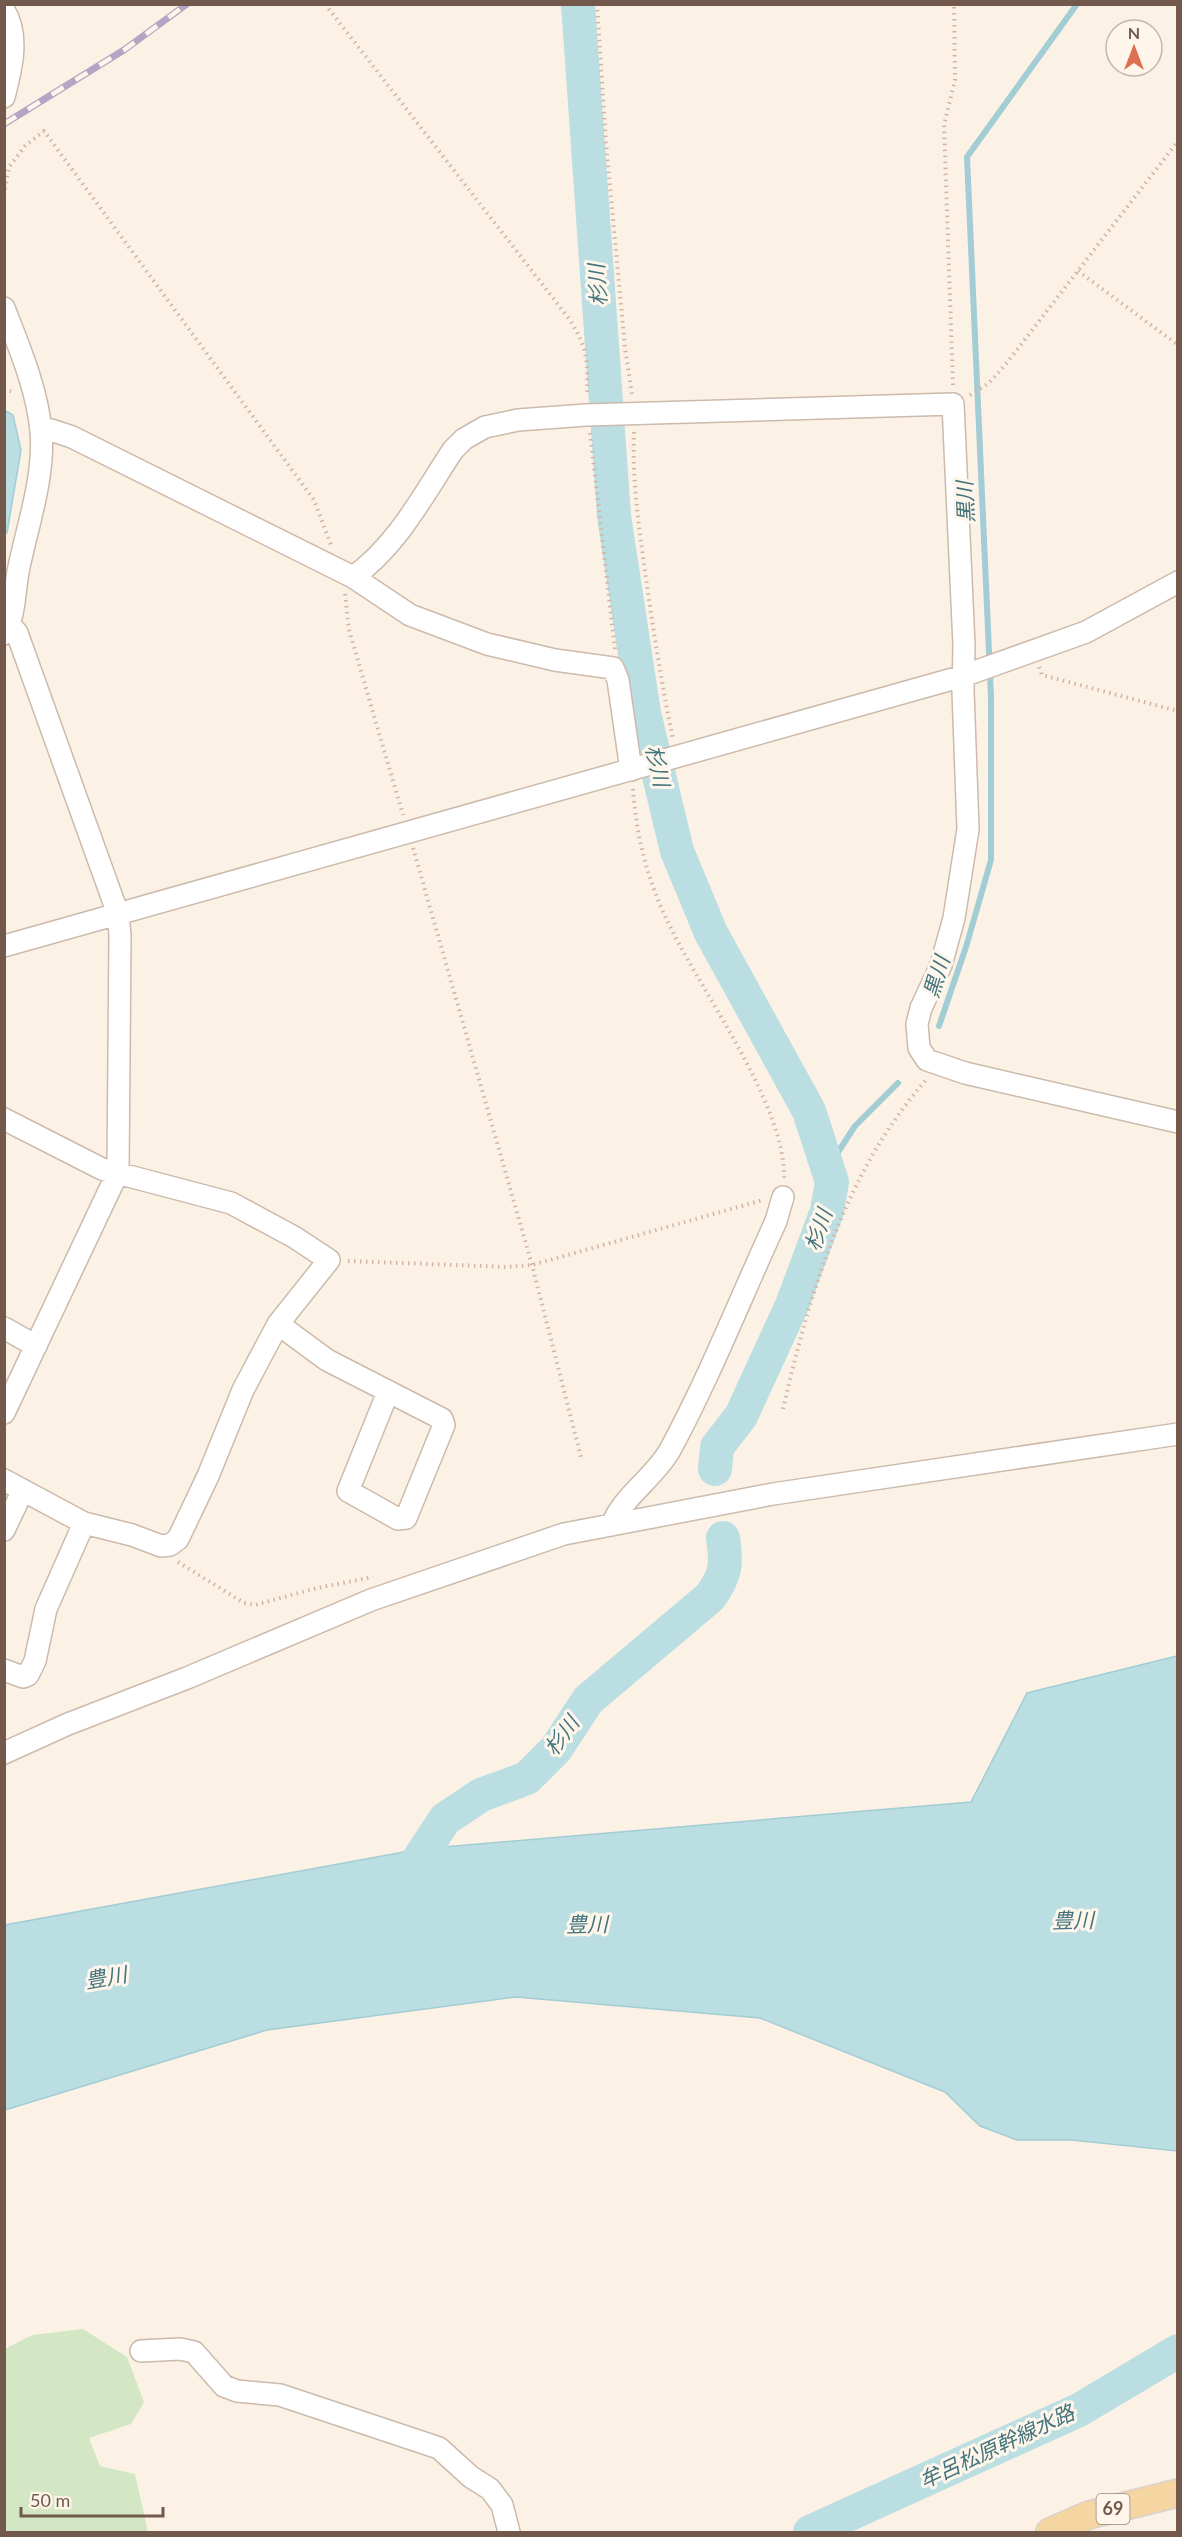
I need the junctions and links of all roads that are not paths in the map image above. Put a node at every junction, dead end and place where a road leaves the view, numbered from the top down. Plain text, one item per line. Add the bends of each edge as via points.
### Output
1 (4, 10) edge
2 (4, 97) edge
3 (4, 308) edge
4 (41, 432) junction
5 (353, 577) junction
6 (1178, 582) edge
7 (7, 629) edge
8 (969, 674) junction
9 (636, 769) junction
10 (118, 914) junction
11 (4, 946) edge
12 (4, 1119) edge
13 (1178, 1122) edge
14 (118, 1172) junction
15 (783, 1197) road end
16 (278, 1324) junction
17 (4, 1328) edge
18 (36, 1346) junction
19 (388, 1392) junction
20 (4, 1413) edge
21 (1178, 1434) edge
22 (14, 1485) edge
23 (84, 1523) junction
24 (612, 1525) junction
25 (4, 1530) edge
26 (4, 1670) edge
27 (4, 1753) edge
28 (141, 2351) dead end
29 (1178, 2493) edge
30 (509, 2532) edge
31 (1050, 2532) edge

1 - 2 street via 10,19 14,51
3 - 4 street via 34,392
4 - 5 street via 51,430 72,437
4 - 7 street via 40,465
5 - 8 street via 398,535 453,450 485,427 518,420 591,415 959,401 964,645
5 - 9 street via 410,615 487,644 613,668
6 - 8 street via 1086,632
7 - 10 street via 17,633
8 - 9 street
8 - 13 street via 969,802 964,866 954,918 917,1024 919,1048 938,1066
9 - 10 street
10 - 11 street
10 - 14 street
12 - 14 street via 102,1169
14 - 16 street via 231,1203 329,1260
14 - 18 street
15 - 24 street via 776,1221 669,1452 636,1494 617,1510
16 - 19 street via 327,1360
16 - 23 street via 243,1390 178,1539 161,1546
17 - 18 street
18 - 20 street
19 - 19 street via 442,1419 444,1425 406,1518 399,1519 348,1491
21 - 24 street via 773,1494
22 - 23 street
22 - 25 street
23 - 26 street via 46,1609 35,1662 28,1675
24 - 27 street via 564,1534 371,1600
28 - 30 street via 194,2352 224,2386 280,2395 439,2448 490,2489 502,2505
29 - 31 main road, 69 via 1089,2515

